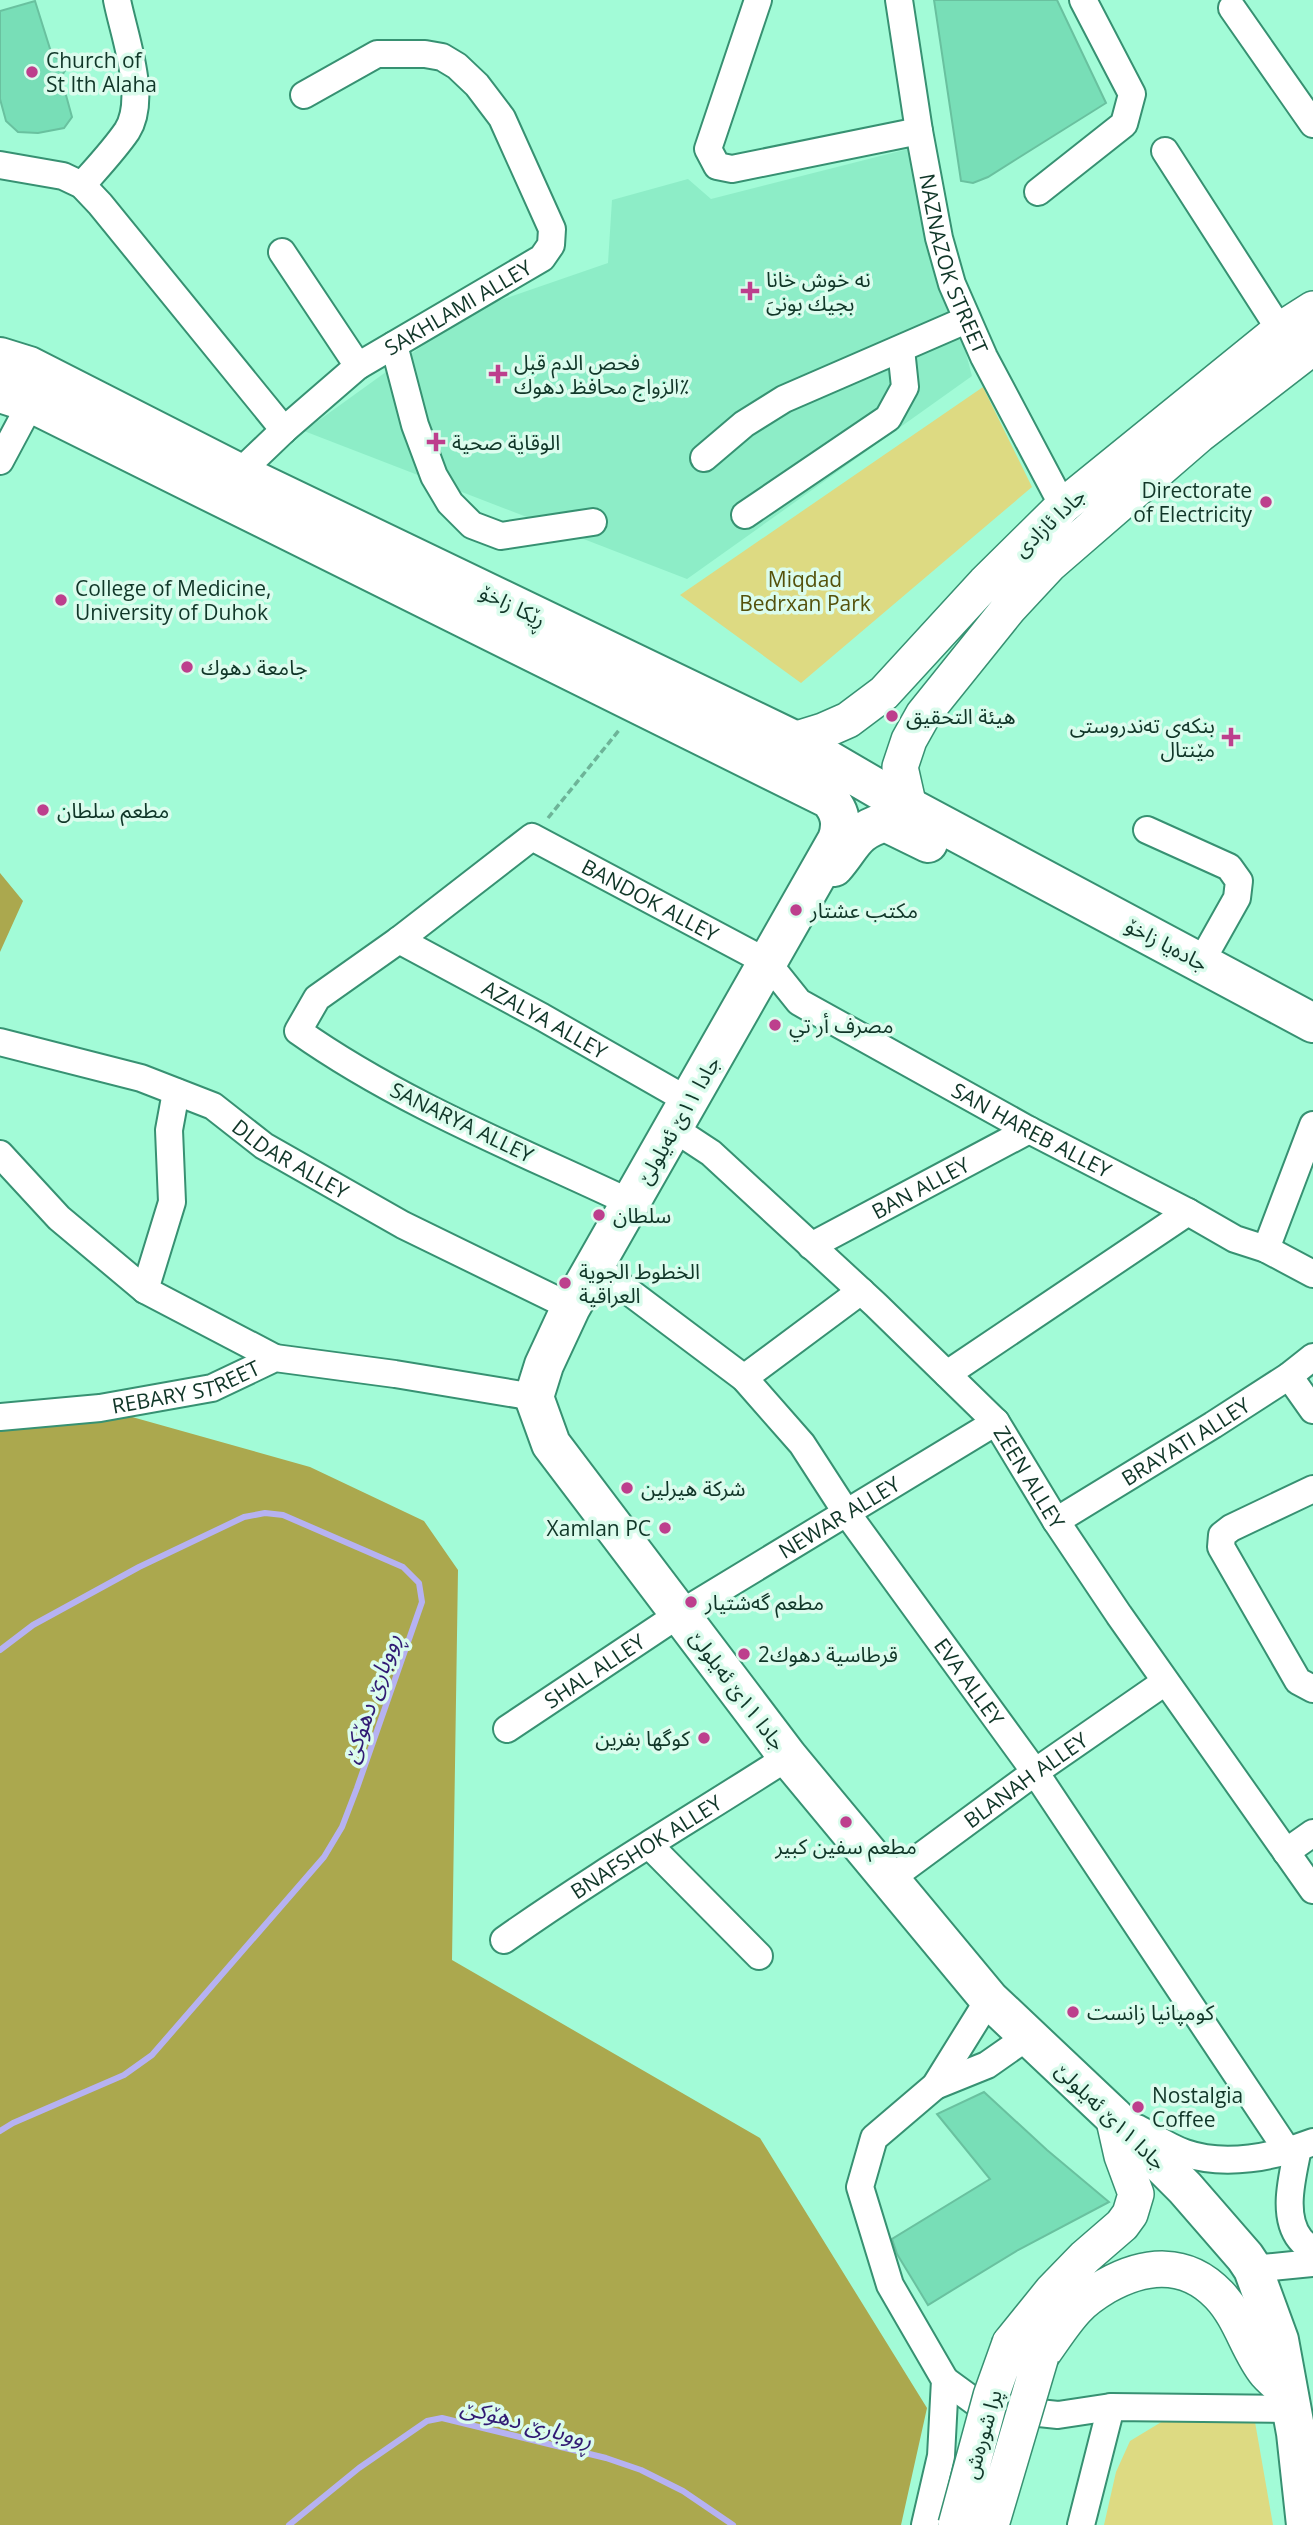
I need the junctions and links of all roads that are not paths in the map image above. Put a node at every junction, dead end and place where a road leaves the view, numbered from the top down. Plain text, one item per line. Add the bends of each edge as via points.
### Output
1 (117, 0) edge
2 (758, 0) edge
3 (899, 0) edge
4 (1083, 0) edge
5 (1232, 8) dead end
6 (304, 95) dead end
7 (1313, 124) edge
8 (919, 131) junction
9 (1165, 151) dead end
10 (0, 164) edge
11 (82, 185) junction
12 (1038, 191) dead end
13 (282, 252) dead end
14 (1313, 309) edge
15 (966, 320) junction
16 (1280, 330) junction
17 (394, 345) junction
18 (1313, 346) edge
19 (901, 349) junction
20 (0, 357) edge
21 (358, 366) junction
22 (15, 398) edge
23 (284, 430) junction
24 (704, 458) dead end
25 (0, 461) edge
26 (239, 473) junction
27 (1063, 506) junction
28 (745, 515) dead end
29 (593, 522) dead end
30 (884, 693) junction
31 (923, 715) junction
32 (794, 740) junction
33 (829, 799) joint
34 (909, 807) junction
35 (1147, 830) dead end
36 (1020, 866) junction
37 (802, 902) junction
38 (399, 940) junction
39 (767, 962) junction
40 (1201, 962) junction
41 (1313, 1023) edge
42 (0, 1042) edge
43 (176, 1092) junction
44 (681, 1114) junction
45 (1313, 1125) edge
46 (1029, 1130) junction
47 (0, 1154) edge
48 (631, 1203) junction
49 (1188, 1212) junction
50 (811, 1246) junction
51 (1266, 1249) junction
52 (595, 1266) junction
53 (1313, 1274) edge
54 (145, 1290) junction
55 (861, 1291) junction
56 (571, 1307) junction
57 (1313, 1357) edge
58 (275, 1358) junction
59 (947, 1374) junction
60 (1289, 1376) junction
61 (744, 1378) junction
62 (534, 1397) junction
63 (1313, 1409) edge
64 (0, 1417) edge
65 (996, 1422) junction
66 (1313, 1489) edge
67 (846, 1512) junction
68 (1056, 1521) junction
69 (681, 1613) junction
70 (1165, 1682) junction
71 (1313, 1689) edge
72 (507, 1729) dead end
73 (788, 1757) junction
74 (1035, 1772) junction
75 (1313, 1833) edge
76 (650, 1846) junction
77 (1286, 1852) junction
78 (890, 1880) junction
79 (1313, 1890) edge
80 (505, 1940) dead end
81 (759, 1956) dead end
82 (989, 1998) junction
83 (1027, 2037) junction
84 (935, 2086) junction
85 (1113, 2116) junction
86 (1300, 2147) edge
87 (1313, 2249) edge
88 (1313, 2263) edge
89 (1253, 2269) junction
90 (1025, 2350) junction
91 (945, 2380) junction
92 (1291, 2402) junction
93 (1111, 2407) junction
94 (925, 2525) edge
95 (956, 2525) edge
96 (991, 2525) edge
97 (1081, 2525) edge
98 (1306, 2525) edge

1 - 11 street via 136,93 134,111 128,130
2 - 8 street via 708,149 717,166 732,169
3 - 8 street, NAZNAZOK STREET
4 - 12 street via 1132,94 1124,124
5 - 7 street
6 - 17 street, SAKHLAMI ALLEY via 377,54 442,57 477,85 502,118 552,229 551,245 542,258
8 - 15 street, NAZNAZOK STREET via 939,238
9 - 16 street
10 - 11 street via 63,176
11 - 23 street
13 - 21 street
14 - 16 main road, جادا ئازادی
15 - 19 street
15 - 27 street, NAZNAZOK STREET
16 - 27 main road, جادا ئازادی
17 - 21 street, SAKHLAMI ALLEY
17 - 29 street via 434,476 450,503 472,525 501,536
18 - 31 main road, جادا ئازادی via 1199,435 1049,565
19 - 24 street via 784,399 744,424
19 - 28 street via 905,387 888,418
20 - 26 highway, ڕێکا زاخۆ via 29,366
21 - 23 street, SAKHLAMI ALLEY
22 - 25 street
22 - 33 highway, ڕێکا زاخۆ
23 - 26 street, SAKHLAMI ALLEY
26 - 32 highway, ڕێکا زاخۆ
27 - 30 main road, جادا ئازادی
30 - 31 main road via 887,703 903,716
30 - 32 main road, جادا ئازادی via 848,720
31 - 34 main road, جادا ئازادی via 900,767
32 - 34 highway, ڕێکا زاخۆ
33 - 37 highway, جادا ١١ێ ئه‌یلولێ via 839,813 840,831
34 - 36 highway, ڕێکا زاخۆ
35 - 40 street via 1229,867 1239,881 1237,898
36 - 37 highway via 997,869 968,861 885,822 852,840
36 - 40 highway, جادەیا زاخۆ
37 - 39 highway, جادا ١١ێ ئه‌یلولێ
38 - 39 street, BANDOK ALLEY via 532,837
38 - 44 street, AZALYA ALLEY via 542,1017
38 - 48 street, SANARYA ALLEY via 317,998 299,1031 414,1100
39 - 44 highway, جادا ١١ێ ئه‌یلولێ
39 - 46 street, SAN HAREB ALLEY via 799,1002
40 - 41 highway, جادەیا زاخۆ
42 - 43 street, DLDAR ALLEY via 141,1078
43 - 54 street via 169,1130 172,1202
43 - 56 street, DLDAR ALLEY via 213,1106 264,1146 403,1225
44 - 48 highway, جادا ١١ێ ئه‌یلولێ
44 - 50 street, ZEEN ALLEY via 711,1153
45 - 51 street
46 - 49 street, SAN HAREB ALLEY
46 - 50 street, BAN ALLEY
47 - 54 street via 59,1218
48 - 52 highway, جادا ١١ێ ئه‌یلولێ
49 - 51 street, SAN HAREB ALLEY via 1235,1239
49 - 59 street
50 - 55 street, ZEEN ALLEY
51 - 53 street, SAN HAREB ALLEY
52 - 56 highway, جادا ١١ێ ئه‌یلولێ
52 - 61 street, EVA ALLEY
54 - 58 street
55 - 59 street, ZEEN ALLEY
55 - 61 street
56 - 62 highway, جادا ١١ێ ئه‌یلولێ
57 - 60 street, BRAYATI ALLEY
58 - 62 street, REBARY STREET
58 - 64 street, REBARY STREET via 212,1388 100,1408
59 - 65 street, ZEEN ALLEY
60 - 63 street
60 - 68 street, BRAYATI ALLEY
61 - 67 street, EVA ALLEY via 802,1444
62 - 69 highway, جادا ١١ێ ئه‌یلولێ via 551,1444
65 - 67 street, NEWAR ALLEY
65 - 68 street, ZEEN ALLEY
66 - 71 street via 1231,1528 1222,1535 1221,1547 1298,1681
67 - 69 street, NEWAR ALLEY
67 - 74 street, EVA ALLEY
68 - 70 street, ZEEN ALLEY
69 - 72 street, SHAL ALLEY
69 - 73 highway, جادا ١١ێ ئه‌یلولێ
70 - 74 street, BLANAH ALLEY
70 - 77 street, ZEEN ALLEY
73 - 76 street, BNAFSHOK ALLEY
73 - 78 highway, جادا ١١ێ ئه‌یلولێ
74 - 78 street, BLANAH ALLEY
74 - 86 street, EVA ALLEY
75 - 77 street
76 - 80 street, BNAFSHOK ALLEY
76 - 81 street
77 - 79 street, ZEEN ALLEY
78 - 82 highway, جادا ١١ێ ئه‌یلولێ
82 - 83 highway, جادا ١١ێ ئه‌یلولێ
82 - 84 street
83 - 84 street via 987,2065
83 - 85 highway, جادا ١١ێ ئه‌یلولێ
84 - 91 street via 874,2138 860,2187 890,2286
85 - 86 street via 1185,2153 1212,2158 1244,2159
85 - 89 highway, جادا ١١ێ ئه‌یلولێ via 1185,2188
85 - 90 main road via 1136,2194 1133,2208 1122,2225 1052,2291
86 - 87 street via 1289,2194 1291,2217 1299,2239
88 - 89 street
89 - 92 highway, جادا ١١ێ ئه‌یلولێ via 1279,2340
90 - 92 main road via 1101,2289 1124,2276 1168,2267 1202,2280 1219,2295 1265,2372
90 - 95 main road, پرا شورەش, bridge via 991,2396
90 - 96 main road, پرا شورەش, bridge
91 - 93 street via 982,2407 1058,2415
91 - 94 street via 941,2456
92 - 93 street
92 - 98 highway, جادا ١١ێ ئه‌یلولێ
93 - 97 street

